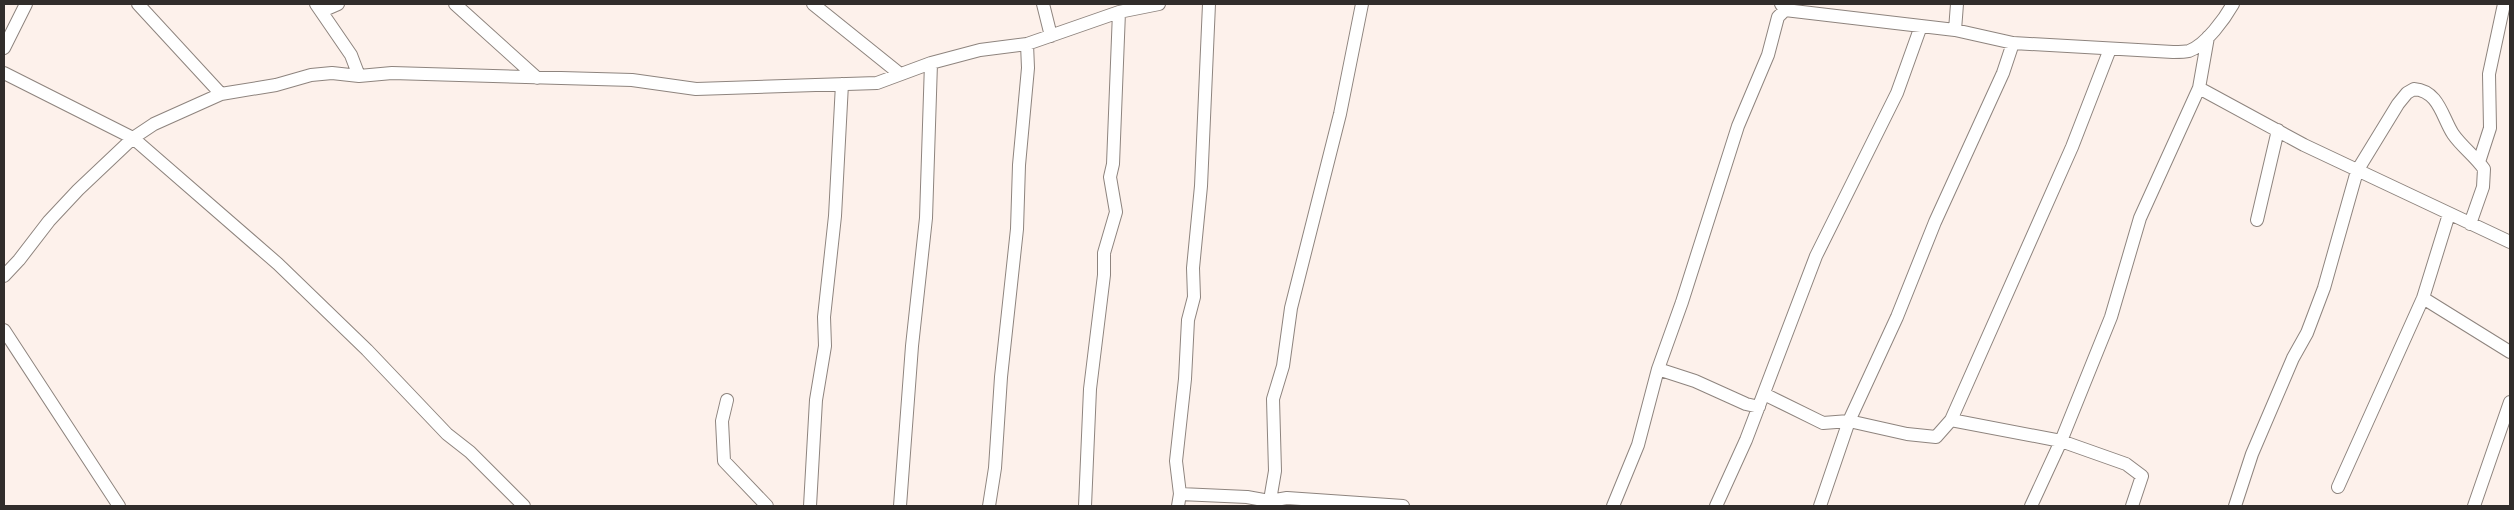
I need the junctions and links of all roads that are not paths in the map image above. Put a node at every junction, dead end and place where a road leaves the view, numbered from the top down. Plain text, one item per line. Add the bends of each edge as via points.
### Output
1 (25, 4) edge
2 (138, 4) edge
3 (338, 4) edge
4 (455, 4) edge
5 (813, 4) edge
6 (1043, 4) edge
7 (1159, 4) edge
8 (1209, 4) edge
9 (1362, 4) edge
10 (1957, 4) edge
11 (2233, 4) edge
12 (2504, 4) edge
13 (319, 7) edge
14 (1783, 7) edge
15 (1119, 12) junction
16 (1921, 26) junction
17 (1955, 30) junction
18 (1051, 36) junction
19 (2208, 37) junction
20 (2013, 43) junction
21 (1028, 44) junction
22 (4, 48) edge
23 (2110, 49) junction
24 (931, 63) junction
25 (4, 73) edge
26 (900, 74) junction
27 (359, 76) junction
28 (537, 78) junction
29 (842, 84) junction
30 (2199, 88) junction
31 (221, 94) junction
32 (2278, 130) junction
33 (133, 138) junction
34 (2479, 162) junction
35 (2357, 171) junction
36 (2449, 214) junction
37 (2257, 220) dead end
38 (2470, 224) junction
39 (2510, 242) edge
40 (4, 276) edge
41 (2423, 298) junction
42 (4, 330) edge
43 (2510, 352) edge
44 (1658, 369) junction
45 (1764, 394) junction
46 (727, 400) dead end
47 (2510, 402) edge
48 (1759, 407) junction
49 (1951, 420) junction
50 (1849, 421) junction
51 (2061, 441) junction
52 (2338, 487) dead end
53 (1179, 500) edge
54 (1269, 503) edge
55 (2478, 504) edge
56 (119, 506) edge
57 (524, 506) edge
58 (767, 506) edge
59 (810, 506) edge
60 (900, 506) edge
61 (989, 506) edge
62 (1086, 506) edge
63 (1403, 506) edge
64 (1613, 506) edge
65 (1716, 506) edge
66 (1820, 506) edge
67 (2031, 506) edge
68 (2132, 506) edge
69 (2235, 506) edge

1 - 22 street
2 - 31 street
3 - 13 street
4 - 28 street
5 - 26 street
6 - 18 street
7 - 15 street
8 - 53 street via 1194,297 1188,320 1176,461
9 - 54 street via 1340,114 1291,308 1283,366 1273,398 1275,471
10 - 17 street
11 - 19 street
12 - 34 street via 2489,74 2490,128
13 - 27 street via 351,55
14 - 16 street
14 - 44 street via 1768,55 1738,126
15 - 18 street
15 - 62 street via 1110,177 1116,212 1104,253 1090,389
16 - 17 street
16 - 45 street via 1897,93 1816,256
17 - 20 street
18 - 21 street
19 - 23 street via 2190,51
19 - 30 street
20 - 23 street
20 - 50 street via 2004,73
21 - 24 street via 980,50
21 - 61 street via 1017,229
23 - 49 street via 2072,147
24 - 26 street
24 - 60 street via 926,218
25 - 33 street
26 - 29 street via 877,82
27 - 28 street via 392,73
27 - 31 street via 311,75 276,85
28 - 29 street via 632,80 696,89
29 - 59 street via 824,317 825,346 816,400
30 - 32 street
30 - 51 street via 2140,218 2111,317
31 - 33 street via 154,124
32 - 35 street
32 - 37 street
33 - 40 street via 49,221
33 - 57 street via 278,264
34 - 35 street via 2453,134 2434,99 2414,89 2398,104
34 - 38 street via 2485,176
35 - 36 street
35 - 69 street via 2324,288 2252,454
36 - 38 street
36 - 41 street
38 - 39 street
41 - 43 street
41 - 52 street
42 - 56 street
44 - 48 street via 1695,380
44 - 64 street via 1638,445
45 - 48 street
45 - 50 street via 1823,423
46 - 58 street via 722,421 724,461
47 - 55 street
48 - 65 street
49 - 50 street via 1936,437
49 - 51 street
50 - 66 street
51 - 67 street
51 - 68 street via 2126,464 2142,476
53 - 54 street via 1247,497
54 - 63 street via 1287,498

